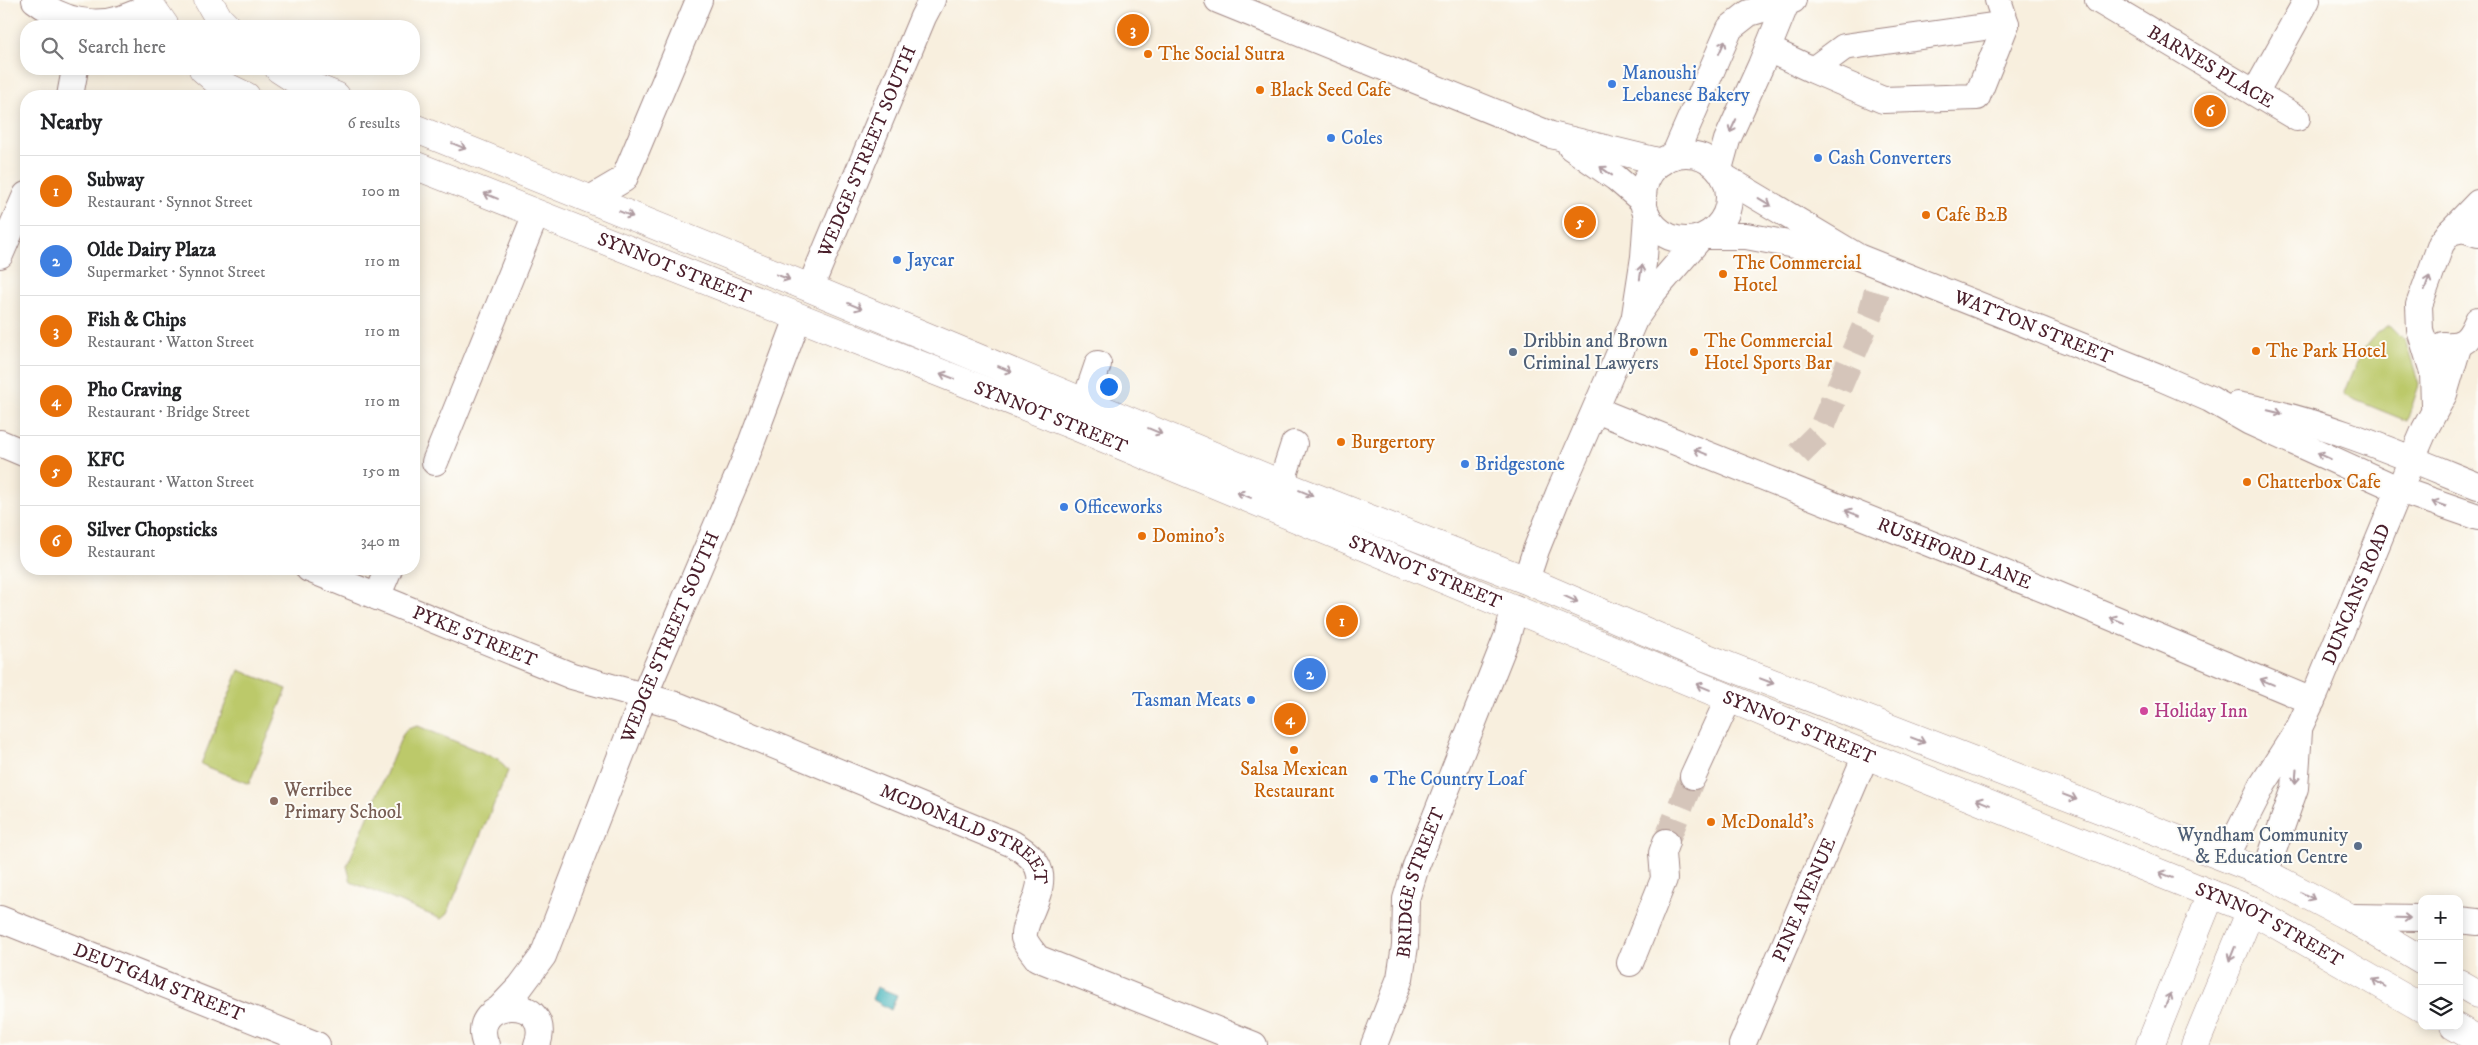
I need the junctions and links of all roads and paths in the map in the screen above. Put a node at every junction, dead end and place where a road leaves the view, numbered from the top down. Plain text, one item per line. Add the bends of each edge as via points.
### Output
1 (35, 0) edge
2 (208, 0) edge
3 (699, 0) edge
4 (1218, 0) edge
5 (1790, 0) edge
6 (1998, 0) edge
7 (2098, 0) edge
8 (2307, 0) edge
9 (928, 6) edge
10 (154, 8) edge
11 (74, 20) edge
12 (119, 20) edge
13 (219, 20) edge
14 (2006, 24) junction
15 (1768, 49) junction
16 (1813, 70) junction
17 (74, 75) edge
18 (210, 75) edge
19 (288, 75) edge
20 (71, 90) edge
21 (234, 90) edge
22 (321, 90) edge
23 (2255, 93) junction
24 (2297, 118) dead end
25 (420, 130) edge
26 (1551, 135) junction
27 (1668, 159) junction
28 (420, 167) edge
29 (1721, 173) junction
30 (543, 180) junction
31 (590, 199) junction
32 (2478, 203) edge
33 (20, 209) edge
34 (1645, 209) junction
35 (536, 214) junction
36 (2450, 232) junction
37 (2478, 234) edge
38 (1703, 237) junction
39 (0, 255) edge
40 (1858, 257) junction
41 (810, 288) junction
42 (798, 318) junction
43 (1634, 320) junction
44 (2478, 320) edge
45 (2420, 330) junction
46 (2459, 344) junction
47 (1098, 364) dead end
48 (2210, 399) junction
49 (1596, 410) junction
50 (1081, 415) junction
51 (2434, 415) junction
52 (0, 444) edge
53 (1294, 444) dead end
54 (20, 452) edge
55 (2412, 459) junction
56 (435, 462) dead end
57 (2478, 486) edge
58 (2400, 490) junction
59 (1276, 495) junction
60 (2478, 517) edge
61 (324, 575) edge
62 (386, 575) edge
63 (1526, 580) junction
64 (377, 597) junction
65 (1515, 608) junction
66 (644, 696) junction
67 (1728, 698) junction
68 (2312, 701) junction
69 (1866, 720) junction
70 (2299, 728) junction
71 (1866, 755) junction
72 (1693, 776) tunnel mouth
73 (2029, 782) junction
74 (2017, 816) junction
75 (1664, 847) tunnel mouth
76 (2226, 857) junction
77 (2265, 872) junction
78 (2211, 894) junction
79 (2251, 910) junction
80 (2349, 917) junction
81 (2418, 918) edge
82 (0, 919) edge
83 (2463, 920) edge
84 (2478, 922) edge
85 (543, 956) junction
86 (2418, 958) edge
87 (1630, 963) dead end
88 (2462, 985) edge
89 (2478, 994) edge
90 (2418, 1006) edge
91 (500, 1008) junction
92 (537, 1030) edge
93 (2461, 1030) edge
94 (2478, 1040) edge
95 (317, 1045) edge
96 (486, 1045) edge
97 (559, 1045) edge
98 (1254, 1045) edge
99 (1374, 1045) edge
100 (1742, 1045) edge
101 (2150, 1045) edge
102 (2194, 1045) edge

1 - 11 street via 49,10
2 - 13 main road
3 - 31 street via 624,179
4 - 26 street
5 - 15 street
27 -> 5 street via 1730,28 1749,13
6 - 14 street
7 - 23 street, BARNES PLACE
8 - 23 street
9 - 41 street, WEDGE STREET SOUTH
10 - 12 street
14 - 16 street via 1844,47
14 - 16 street via 1977,97 1883,100
15 - 16 street
15 -> 29 street via 1727,140
17 - 20 street
18 - 21 main road
19 - 22 main road
23 - 24 street, BARNES PLACE
25 -> 30 main road, SYNNOT STREET
26 - 27 street
34 -> 26 street via 1608,172
27 - 29 street via 1686,154 1698,156 1709,161
27 - 34 street via 1647,179
35 -> 28 main road, SYNNOT STREET
29 - 38 street via 1728,189 1729,203 1717,227
29 -> 40 street, WATTON STREET
30 - 31 main road, SYNNOT STREET
30 - 35 main road
31 -> 41 main road, SYNNOT STREET
32 - 36 street
33 - 39 street
34 - 38 street via 1663,234 1688,241
43 -> 34 street via 1644,257
35 - 42 main road, SYNNOT STREET
35 - 56 street
36 - 37 street via 2463,228
45 -> 36 street via 2419,305 2440,244
38 - 40 street, WATTON STREET via 1746,236
38 - 43 street via 1654,291
40 - 48 street, WATTON STREET
41 - 42 main road
41 -> 50 main road, SYNNOT STREET
50 -> 42 main road, SYNNOT STREET
42 - 66 street, WEDGE STREET SOUTH via 746,457
43 - 49 street
44 - 46 street via 2471,337
45 - 46 street via 2440,344
45 - 51 street via 2433,372
46 - 51 street, DUNCANS ROAD
47 - 50 street
48 -> 55 street, WATTON STREET via 2301,418
58 -> 48 street, WATTON STREET via 2250,422
49 - 63 street
68 -> 49 street, RUSHFORD LANE via 2051,592
50 - 59 main road, SYNNOT STREET
51 - 55 street, DUNCANS ROAD
52 - 54 street
53 - 59 street
55 - 57 street, WATTON STREET
55 - 58 street, DUNCANS ROAD
60 -> 58 street, WATTON STREET
58 - 68 street, DUNCANS ROAD
59 -> 63 main road, SYNNOT STREET
59 - 65 main road, SYNNOT STREET
61 - 64 street, PYKE STREET
62 - 64 street
63 - 65 main road
63 -> 69 main road, SYNNOT STREET via 1705,657
64 - 66 street, PYKE STREET via 572,676
67 -> 65 main road, SYNNOT STREET
65 - 99 street, BRIDGE STREET via 1507,637 1416,866 1406,899 1405,946 1400,978
66 - 85 street, WEDGE STREET SOUTH
66 - 98 street, MCDONALD STREET via 679,706 1024,850 1037,865 1041,876 1041,887 1025,926 1024,938 1037,958
67 - 71 main road, SYNNOT STREET
67 - 72 street
68 - 70 street, DUNCANS ROAD
69 - 71 main road
69 -> 73 main road, SYNNOT STREET
70 - 76 street, DUNCANS ROAD via 2263,784
70 -> 77 street, DUNCANS ROAD via 2295,788
74 -> 71 main road, SYNNOT STREET
71 - 100 street, PINE AVENUE
73 - 74 main road
73 -> 76 main road, SYNNOT STREET
78 -> 74 main road, SYNNOT STREET
75 - 87 street via 1664,879
76 - 77 main road, SYNNOT STREET
76 - 78 main road, DUNCANS ROAD
77 - 79 main road, DUNCANS ROAD
77 -> 80 main road, SYNNOT STREET
78 - 79 main road, SYNNOT STREET
101 -> 78 main road, DUNCANS ROAD
90 -> 79 main road, SYNNOT STREET
79 -> 102 main road, DUNCANS ROAD
80 -> 81 street
80 - 86 main road, SYNNOT STREET
82 - 95 street, DEUTGAM STREET
83 - 84 street
85 - 91 street, WEDGE STREET SOUTH
85 - 92 street, WEDGE STREET SOUTH
88 - 89 main road
91 - 92 street via 518,1007
91 - 96 street, WEDGE STREET SOUTH via 493,1012 485,1025
92 - 97 street
93 - 94 main road

